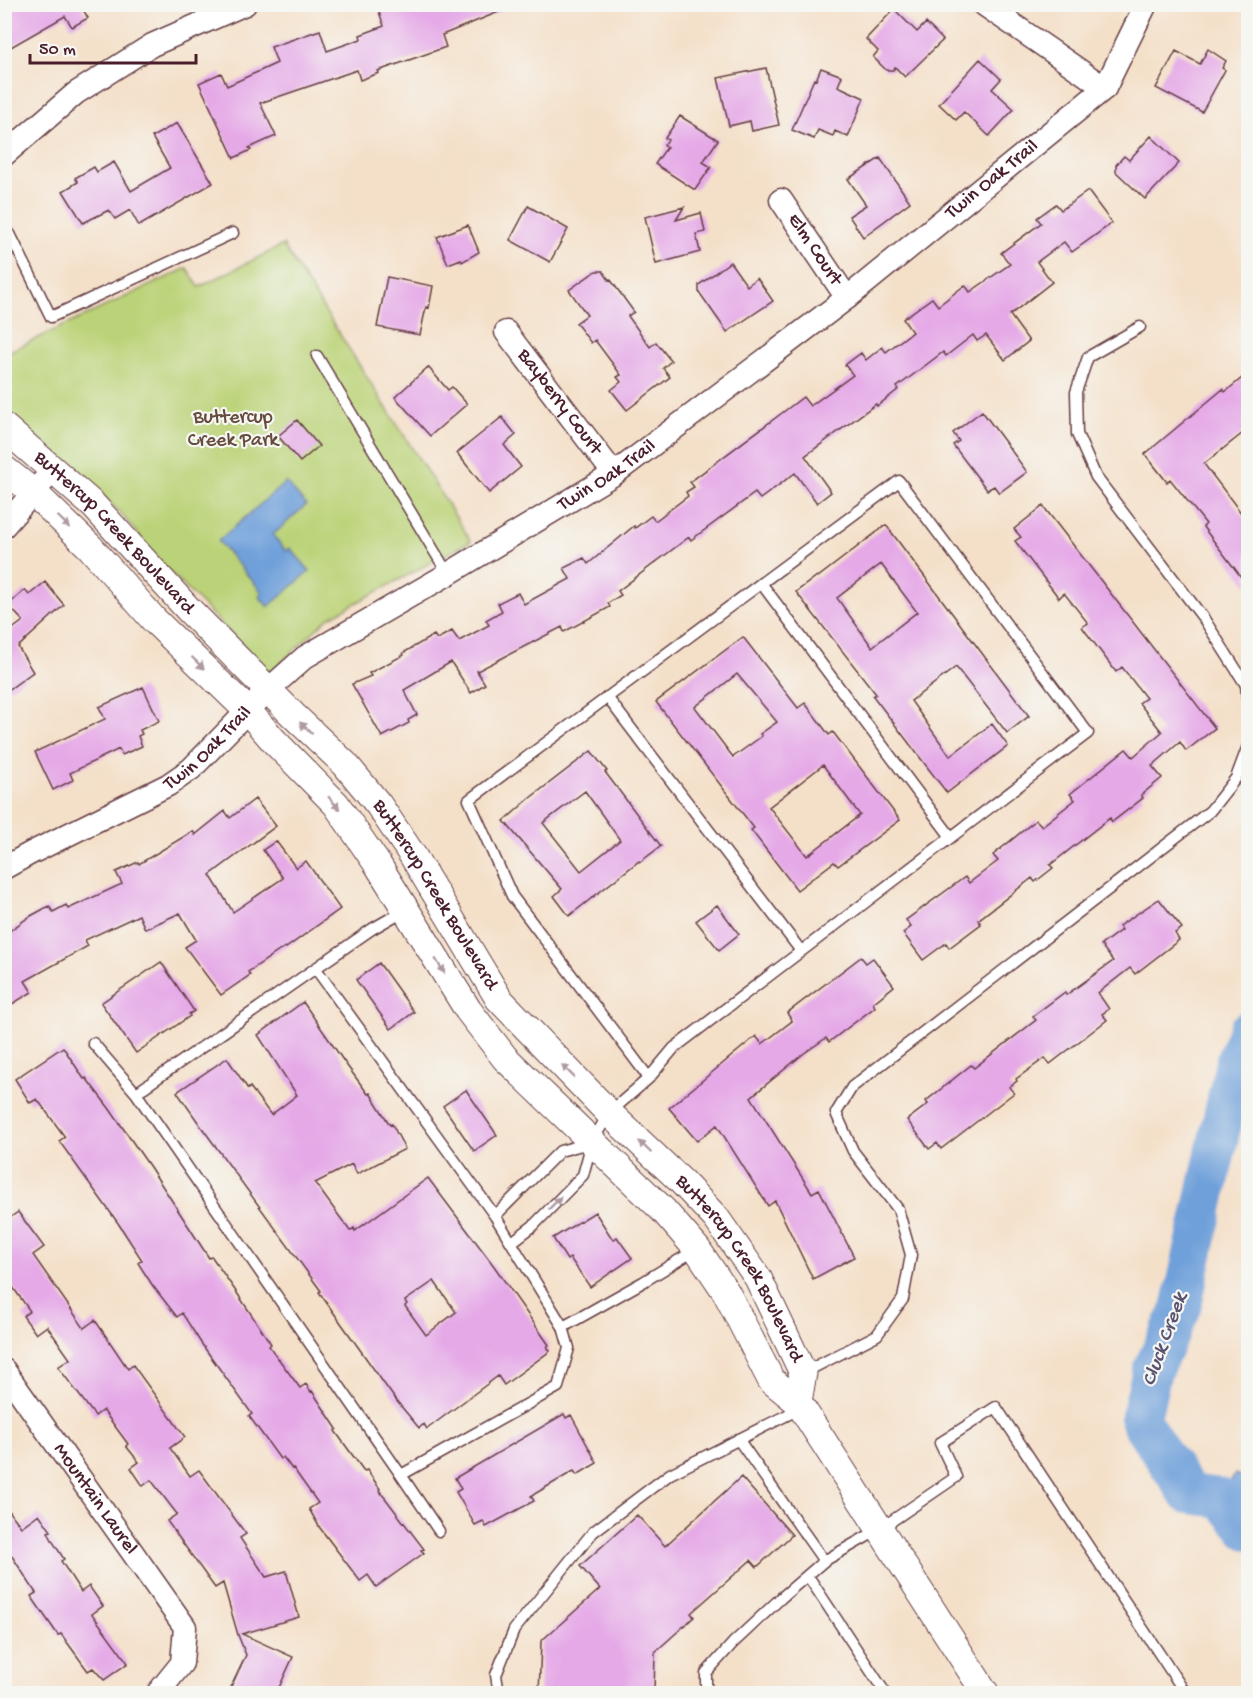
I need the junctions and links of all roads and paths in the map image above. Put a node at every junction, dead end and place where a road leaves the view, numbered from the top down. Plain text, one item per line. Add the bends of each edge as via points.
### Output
1 (245, 4) edge
2 (983, 4) edge
3 (1146, 4) edge
4 (1106, 88) junction
5 (4, 155) edge
6 (781, 200) dead end
7 (4, 231) edge
8 (233, 233) dead end
9 (847, 298) junction
10 (1140, 327) dead end
11 (506, 332) dead end
12 (317, 356) dead end
13 (4, 427) edge
14 (4, 469) edge
15 (54, 469) junction
16 (614, 474) junction
17 (33, 492) junction
18 (4, 526) edge
19 (448, 574) junction
20 (761, 583) junction
21 (268, 690) junction
22 (607, 697) junction
23 (1248, 705) edge
24 (248, 711) junction
25 (1248, 746) edge
26 (951, 837) junction
27 (4, 868) edge
28 (405, 910) junction
29 (801, 951) junction
30 (316, 969) junction
31 (93, 1043) dead end
32 (649, 1078) junction
33 (136, 1093) junction
34 (609, 1113) junction
35 (592, 1142) junction
36 (495, 1216) junction
37 (512, 1242) junction
38 (697, 1249) junction
39 (563, 1327) junction
40 (4, 1370) edge
41 (803, 1373) junction
42 (800, 1405) junction
43 (738, 1439) junction
44 (401, 1475) junction
45 (880, 1529) junction
46 (439, 1531) dead end
47 (824, 1561) junction
48 (808, 1576) junction
49 (157, 1694) edge
50 (499, 1694) edge
51 (706, 1694) edge
52 (886, 1694) edge
53 (986, 1694) edge
54 (1186, 1694) edge

1 - 5 street via 152,45 76,93
2 - 4 street
3 - 4 street, Twin Oak Trail
4 - 9 street, Twin Oak Trail
6 - 9 street, Elm Court
7 - 8 lane via 10,234 51,317
9 - 16 street, Twin Oak Trail
10 - 23 lane via 1088,357 1076,392 1077,434 1096,477 1204,619 1246,685
11 - 16 street, Bayberry Court
12 - 19 lane
13 - 15 street, Buttercup Creek Boulevard
14 - 17 street, Buttercup Creek Boulevard
15 - 17 street
15 - 21 street, Buttercup Creek Boulevard
16 - 19 street, Twin Oak Trail
17 - 18 street
17 -> 24 street, Buttercup Creek Boulevard via 90,547 154,620
19 - 21 street, Twin Oak Trail via 305,657
20 - 22 lane
20 - 26 lane
20 - 26 lane via 899,481 1074,714 1088,733
21 - 24 street, Twin Oak Trail
34 -> 21 street, Buttercup Creek Boulevard via 499,999 378,804 345,764
22 - 29 lane
22 - 32 lane via 469,800 512,896
24 - 27 street, Twin Oak Trail via 191,769 168,785
24 -> 28 street, Buttercup Creek Boulevard via 336,804
25 - 41 lane via 1236,778 1210,812 852,1087 836,1113 853,1151 898,1209 910,1255 905,1288 903,1299 877,1335
26 - 29 lane
28 - 30 lane
28 -> 35 street, Buttercup Creek Boulevard via 468,1010 505,1058
29 - 32 lane via 674,1048
30 - 33 lane
30 - 36 lane
31 - 33 lane
32 - 34 lane
33 - 44 lane
34 - 35 lane
41 -> 34 street, Buttercup Creek Boulevard via 758,1278 716,1218
35 - 36 lane via 560,1151
37 -> 35 lane via 584,1175
35 - 38 street, Buttercup Creek Boulevard via 664,1211
36 - 37 lane
37 - 39 lane
38 - 39 lane
38 - 42 street, Buttercup Creek Boulevard via 726,1292 771,1380
39 - 44 lane via 569,1348 558,1388
40 - 49 street, Mountain Laurel via 185,1627 182,1663
41 - 42 street, Buttercup Creek Boulevard
42 - 43 lane
42 - 45 street, Buttercup Creek Boulevard
43 - 47 lane
43 - 50 lane via 670,1474 593,1532 514,1630 496,1675
44 - 46 lane
45 - 47 lane
45 - 53 street, Buttercup Creek Boulevard
45 - 54 lane via 956,1477 940,1443 996,1407
47 - 48 lane
48 - 51 lane via 733,1643 706,1673
48 - 52 lane

